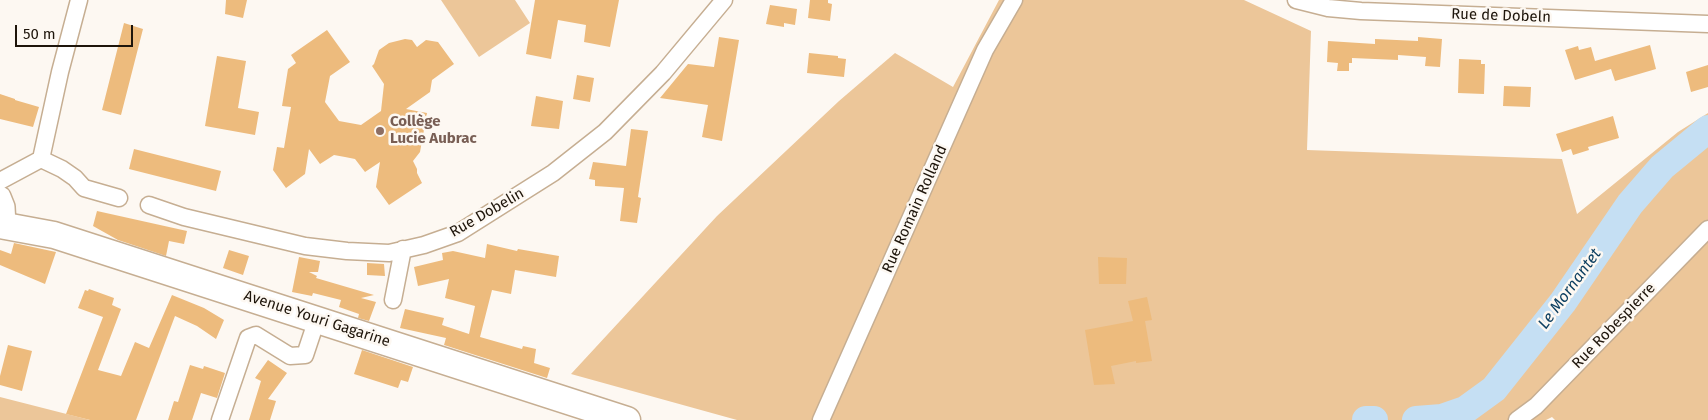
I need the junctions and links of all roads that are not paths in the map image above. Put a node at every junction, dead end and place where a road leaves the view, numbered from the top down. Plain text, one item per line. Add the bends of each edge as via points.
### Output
1 (79, 0) edge
2 (724, 0) edge
3 (1014, 0) edge
4 (1296, 0) edge
5 (1361, 5) edge
6 (1708, 24) edge
7 (41, 159) junction
8 (0, 181) edge
9 (0, 197) edge
10 (119, 198) dead end
11 (149, 205) dead end
12 (2, 225) edge
13 (1708, 229) edge
14 (404, 249) junction
15 (393, 300) dead end
16 (317, 319) junction
17 (220, 420) edge
18 (627, 420) edge
19 (820, 420) edge
20 (1517, 420) edge

1 - 7 street
2 - 14 street, Rue Dobelin via 663,73 605,132 553,173 458,233
3 - 19 street, Rue Romain Rolland via 985,50
4 - 5 street, Rue de Dobeln via 1328,8
5 - 6 street, Rue de Dobeln
7 - 8 street
7 - 10 street via 62,168 84,188
9 - 12 street via 4,207
11 - 14 street, Rue Dobelin via 184,217 305,246 347,252 389,253
12 - 16 main road, Avenue Youri Gagarine via 54,235
13 - 20 street, Rue Robespierre via 1536,406
14 - 15 street
16 - 17 street via 305,355 290,356 256,335 248,338
16 - 18 main road, Avenue Youri Gagarine

